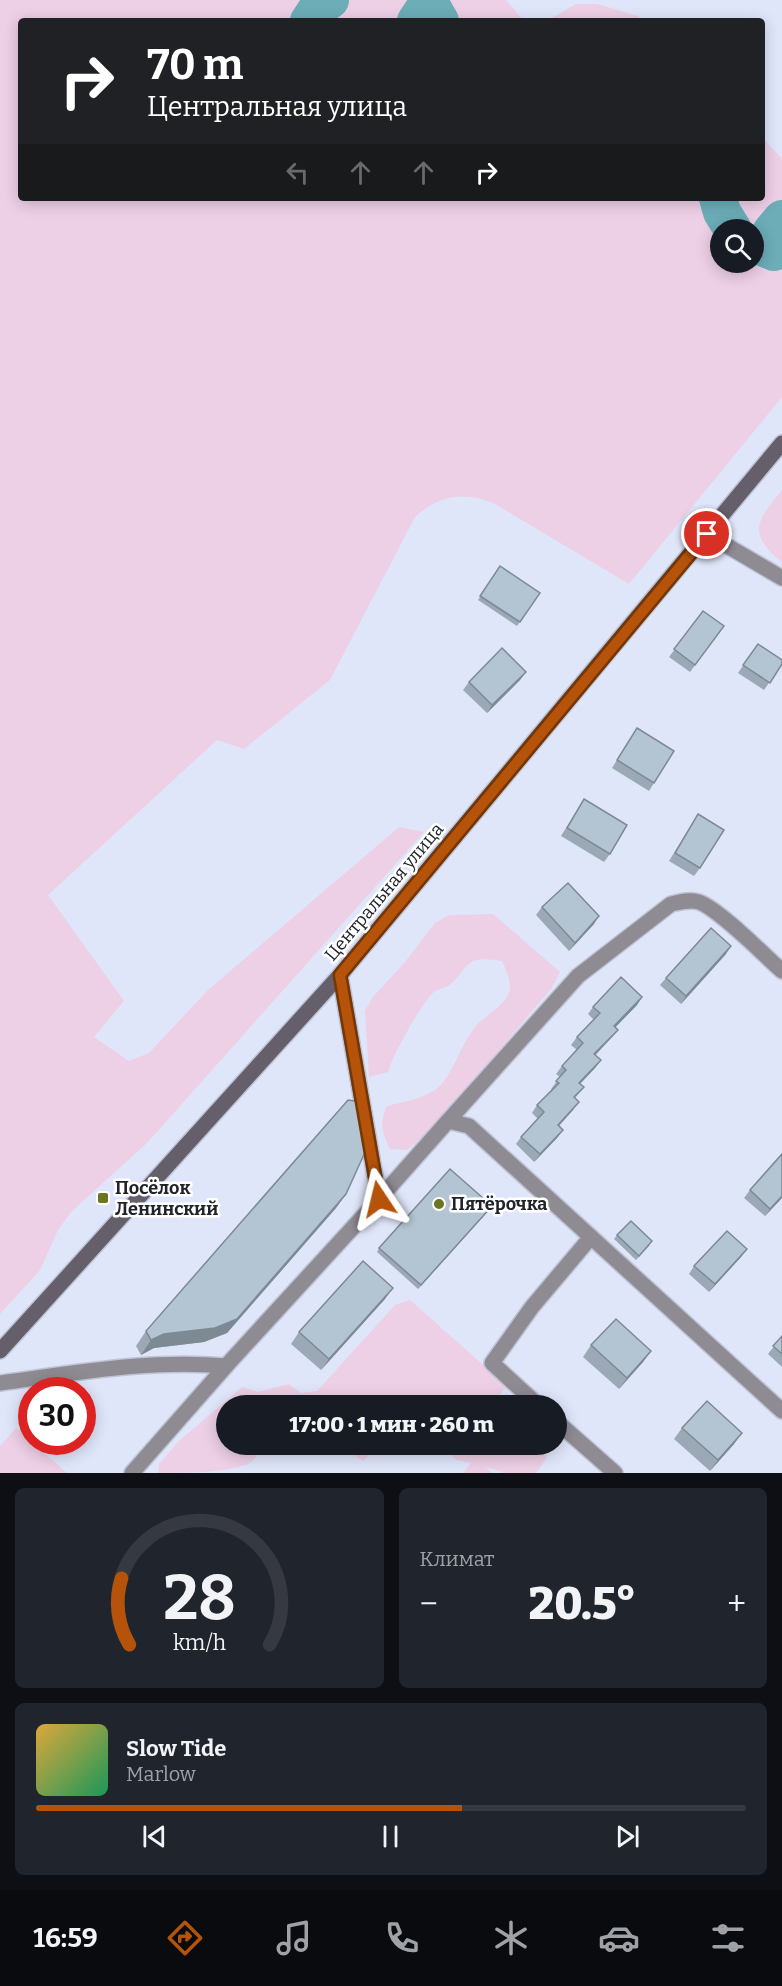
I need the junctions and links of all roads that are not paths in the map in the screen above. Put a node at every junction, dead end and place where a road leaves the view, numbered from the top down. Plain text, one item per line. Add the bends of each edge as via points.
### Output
1 (782, 443) edge
2 (707, 534) junction
3 (782, 578) edge
4 (782, 971) edge
5 (340, 975) junction
6 (448, 1121) junction
7 (379, 1199) junction
8 (591, 1237) junction
9 (0, 1352) edge
10 (226, 1366) junction
11 (0, 1383) edge
12 (528, 1395) edge
13 (782, 1412) edge
14 (567, 1431) edge
15 (132, 1473) edge
16 (615, 1473) edge

1 - 2 main road, Центральная улица
2 - 3 street
2 - 5 main road, Центральная улица
4 - 6 street via 700,902 685,900 671,904 578,976
5 - 7 street
5 - 9 main road, Центральная улица
6 - 7 street
6 - 8 street via 468,1126
7 - 10 street
8 - 12 street via 532,1307 492,1363
8 - 13 street
10 - 11 street via 191,1363 103,1369
10 - 15 street
14 - 16 street

